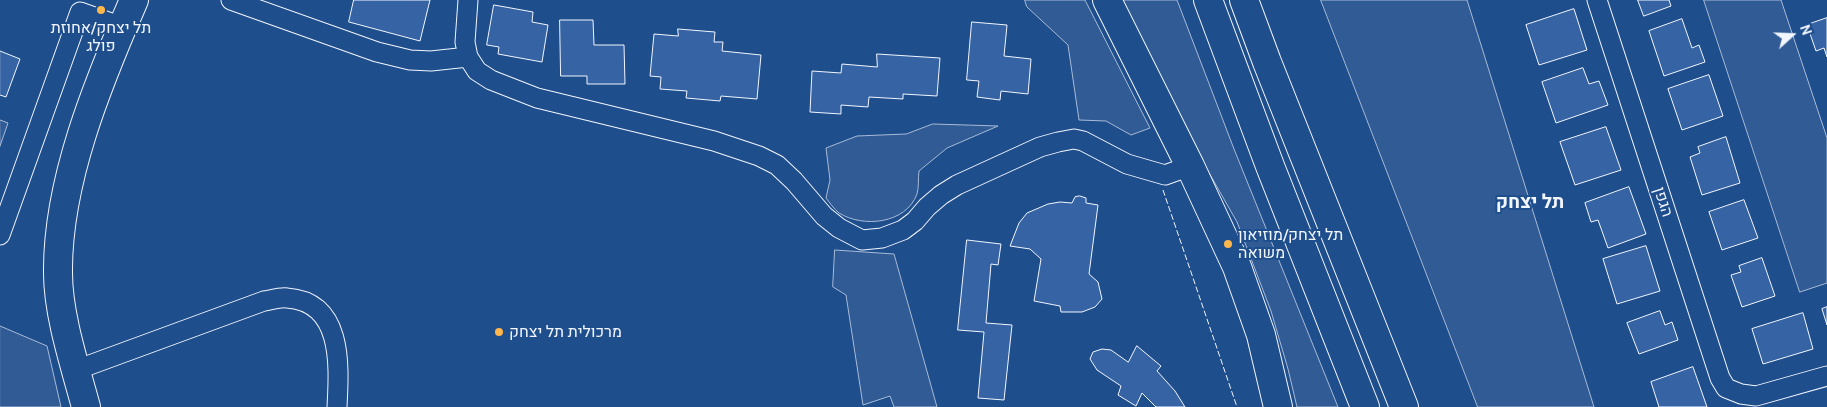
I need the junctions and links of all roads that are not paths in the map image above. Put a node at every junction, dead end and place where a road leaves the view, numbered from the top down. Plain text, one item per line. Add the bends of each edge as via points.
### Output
1 (134, 0) edge
2 (231, 0) edge
3 (468, 0) edge
4 (1107, 0) edge
5 (1208, 0) edge
6 (1244, 0) edge
7 (1597, 0) edge
8 (122, 27) junction
9 (468, 57) junction
10 (1190, 166) junction
11 (0, 235) edge
12 (76, 370) junction
13 (1827, 376) edge
14 (86, 407) edge
15 (336, 407) edge
16 (1278, 407) edge
17 (1365, 407) edge
18 (1404, 407) edge

1 - 8 main road
2 - 9 street via 377,52 431,61
3 - 9 street via 465,42
4 - 10 main road
5 - 17 main road
6 - 18 main road
7 - 13 street, הגפן via 1720,378 1726,388 1756,396
8 - 11 street via 80,12
8 - 12 main road via 75,157 59,236 58,275 62,308
9 - 10 street via 477,71 491,80 537,98 714,141 759,156 777,165 839,228 862,240 882,238 903,230 957,185 1058,142 1083,141 1127,164 1165,175
10 - 16 main road via 1248,298
12 - 14 main road
12 - 15 street via 264,301 286,298 301,301 316,310 329,325 339,366

